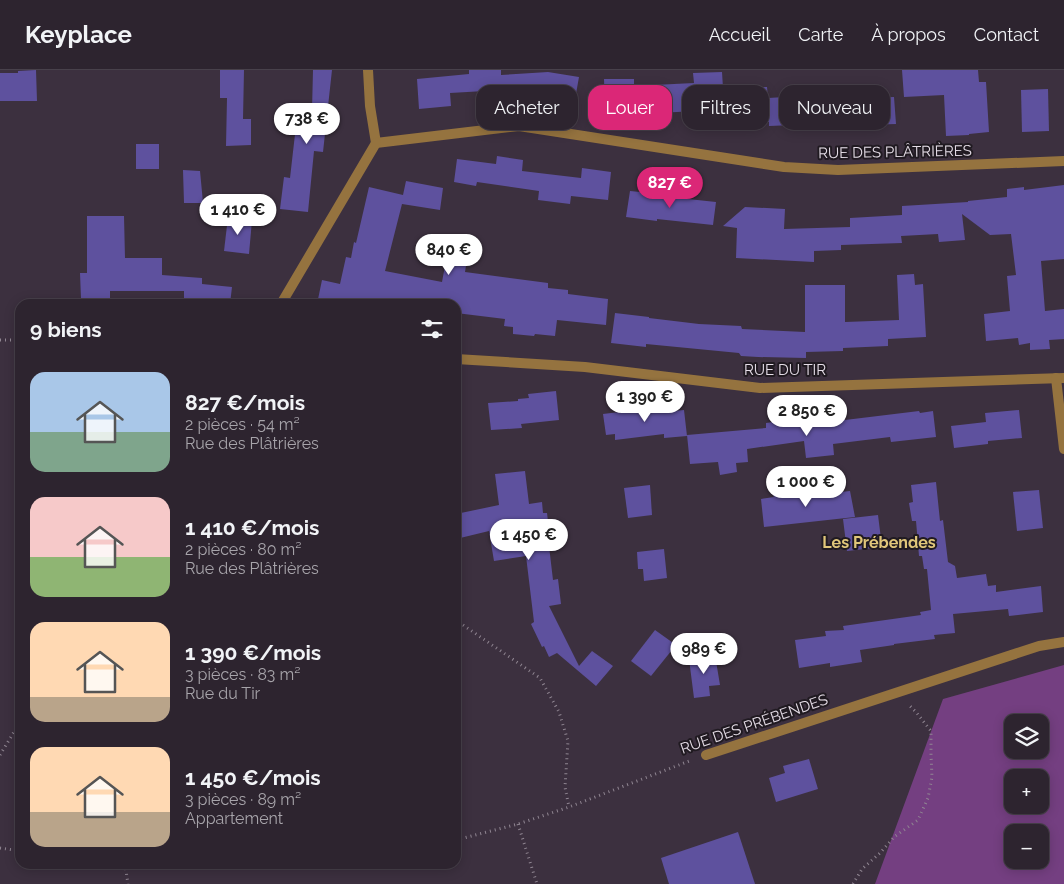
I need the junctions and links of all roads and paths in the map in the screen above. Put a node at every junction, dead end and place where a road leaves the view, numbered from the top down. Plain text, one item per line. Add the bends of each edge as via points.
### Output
1 (368, 70) edge
2 (376, 144) junction
3 (1064, 161) edge
4 (284, 299) edge
5 (0, 340) edge
6 (15, 340) edge
7 (461, 359) edge
8 (1060, 378) edge
9 (1064, 449) edge
10 (461, 623) edge
11 (1064, 642) edge
12 (895, 693) junction
13 (15, 730) edge
14 (0, 755) edge
15 (706, 755) joint
16 (569, 807) junction
17 (518, 824) junction
18 (461, 839) edge
19 (0, 848) edge
20 (15, 850) edge
21 (126, 869) edge
22 (128, 884) edge
23 (537, 884) edge
24 (853, 884) edge

1 - 2 street
2 - 3 street, RUE DES PLÂTRIÈRES via 519,126 784,166 838,170
2 - 4 street
5 - 6 path
7 - 8 street, RUE DU TIR via 585,367 760,388
8 - 9 street
10 - 16 path via 540,678 559,712 568,741 565,787
11 - 12 street, RUE DES PRÉBENDES via 1039,646
12 - 15 street, RUE DES PRÉBENDES
12 - 24 path via 931,731 932,777 928,798 918,820 894,837 862,869
13 - 14 path
15 - 16 path, RUE DES PRÉBENDES
16 - 17 path, RUE DES PRÉBENDES
17 - 18 path, RUE DES PRÉBENDES
17 - 23 path
19 - 20 path
21 - 22 path

